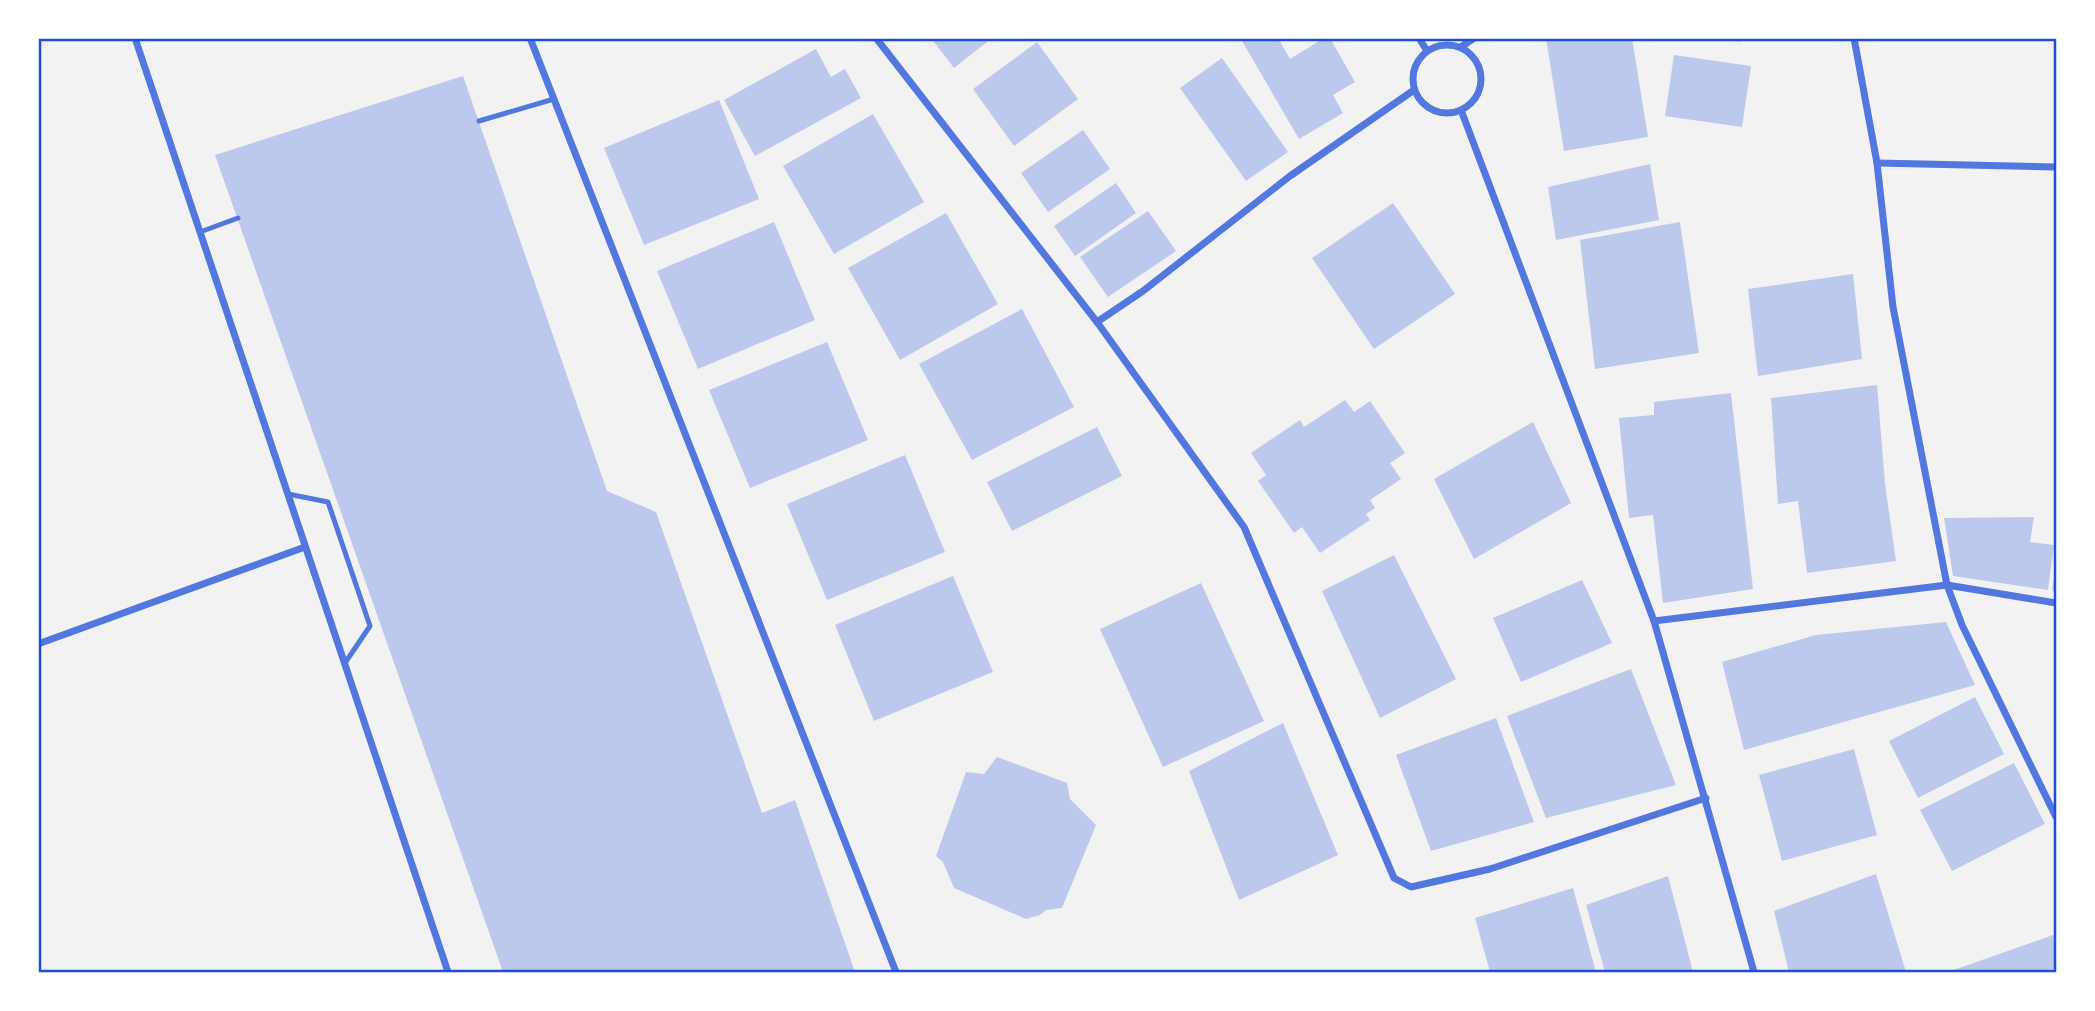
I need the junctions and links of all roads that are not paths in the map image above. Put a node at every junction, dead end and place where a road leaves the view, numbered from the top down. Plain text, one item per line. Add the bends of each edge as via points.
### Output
1 (530, 38) edge
2 (876, 38) edge
3 (1419, 38) edge
4 (1474, 38) edge
5 (1854, 38) edge
6 (135, 40) edge
7 (1461, 47) junction
8 (1427, 51) junction
9 (1414, 90) junction
10 (554, 99) junction
11 (1461, 110) junction
12 (479, 121) dead end
13 (1877, 163) junction
14 (2056, 167) edge
15 (238, 218) dead end
16 (200, 232) junction
17 (1097, 322) junction
18 (288, 494) junction
19 (305, 547) junction
20 (1947, 585) junction
21 (2056, 603) edge
22 (1654, 621) junction
23 (38, 644) edge
24 (345, 663) junction
25 (1706, 798) junction
26 (2056, 817) edge
27 (449, 972) edge
28 (896, 972) edge
29 (1754, 972) edge

1 - 10 street
2 - 17 street
3 - 8 street
4 - 7 street
5 - 13 street
6 - 16 street
7 - 8 street via 1449,44
7 - 11 street via 1478,63 1482,74 1477,97
8 - 9 street via 1414,68
9 - 11 street via 1437,112
9 - 17 street via 1290,176
10 - 12 lane
10 - 28 street
11 - 22 street
13 - 14 street
13 - 20 street via 1893,307
15 - 16 lane
16 - 18 street
17 - 25 street via 1244,527 1394,878 1411,887 1490,869
18 - 19 street
18 - 24 lane via 328,502 341,539 370,626
19 - 23 street
19 - 24 street
20 - 21 street
20 - 22 street
20 - 26 street
22 - 25 street
24 - 27 street
25 - 29 street

